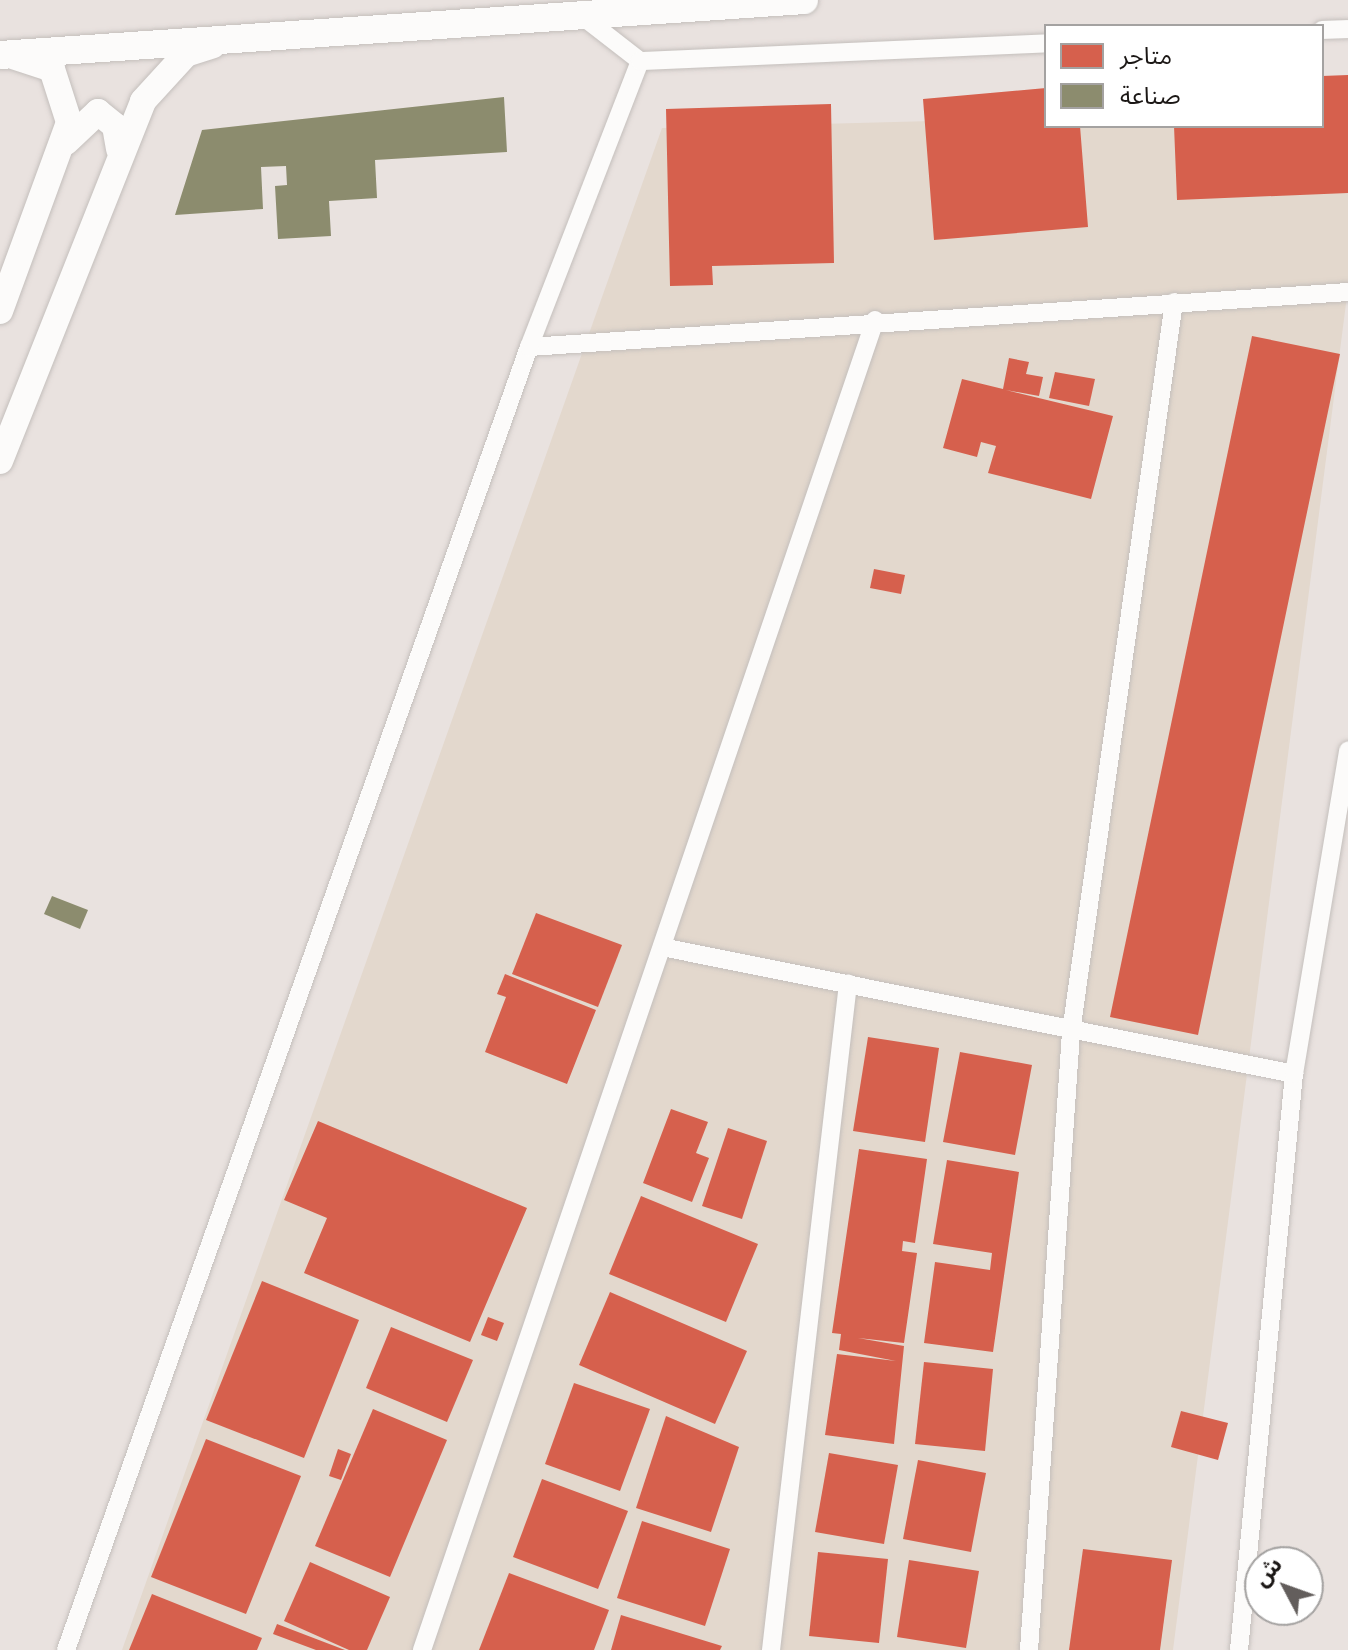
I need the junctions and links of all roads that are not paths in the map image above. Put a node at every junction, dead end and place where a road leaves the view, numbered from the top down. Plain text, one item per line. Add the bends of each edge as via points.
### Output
1 (804, 0) edge
2 (582, 16) junction
3 (1348, 29) edge
4 (1324, 30) edge
5 (236, 38) junction
6 (1044, 43) edge
7 (2, 54) edge
8 (640, 61) junction
9 (63, 146) junction
10 (119, 149) junction
11 (1348, 292) edge
12 (1174, 302) junction
13 (0, 311) edge
14 (875, 320) junction
15 (529, 347) junction
16 (0, 461) edge
17 (1348, 750) edge
18 (662, 947) junction
19 (848, 983) junction
20 (1071, 1032) junction
21 (1294, 1074) junction
22 (66, 1650) edge
23 (422, 1650) edge
24 (771, 1650) edge
25 (1029, 1650) edge
26 (1239, 1650) edge

1 - 2 main road
2 - 5 main road
2 - 8 street
3 - 4 street
5 - 7 main road
5 - 10 street via 186,54 160,75
6 - 8 street
7 - 9 street via 37,61 62,84 69,122
8 - 15 street
9 - 10 street via 77,124 98,112 115,126
9 - 13 street
10 - 16 street
11 - 12 street
12 - 14 street
12 - 20 street
14 - 15 street
14 - 18 street
15 - 22 street
17 - 21 street
18 - 19 street
18 - 23 street
19 - 20 street
19 - 24 street
20 - 21 street
20 - 25 street
21 - 26 street

